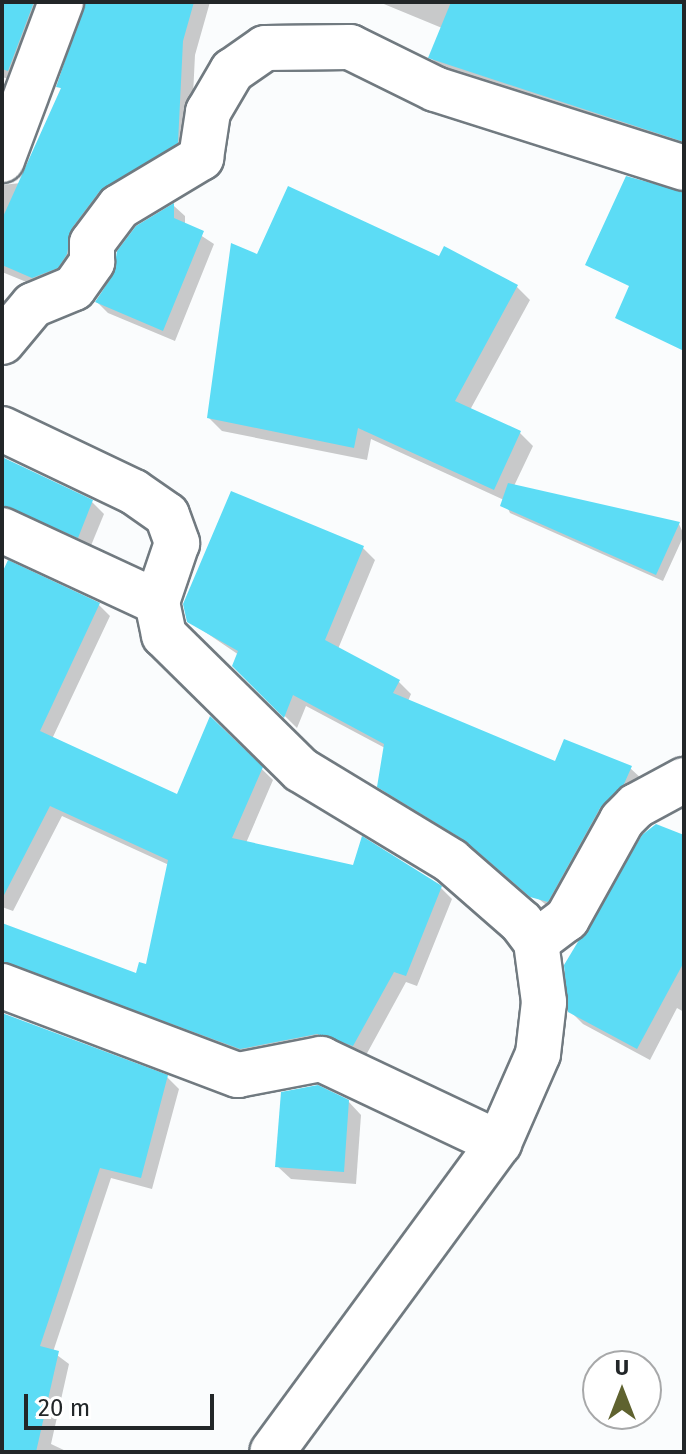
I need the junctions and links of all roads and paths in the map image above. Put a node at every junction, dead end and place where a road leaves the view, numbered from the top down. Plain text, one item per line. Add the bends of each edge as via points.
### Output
1 (61, 2) edge
2 (2, 160) edge
3 (684, 168) edge
4 (2, 342) edge
5 (2, 429) edge
6 (2, 530) edge
7 (157, 602) junction
8 (684, 780) edge
9 (536, 942) junction
10 (2, 986) edge
11 (499, 1143) junction
12 (272, 1452) edge

1 - 2 street
3 - 4 street via 435,89 350,47 265,48 232,71 208,112 201,158 119,207 92,243 92,262 74,288 33,305
5 - 7 street via 134,492 167,515 177,543
6 - 7 street
7 - 9 street via 164,635 301,770 451,861 521,922
8 - 9 street via 636,806 622,820 567,919
9 - 11 street via 544,1002 538,1054
10 - 11 street via 238,1075 321,1059
11 - 12 street

